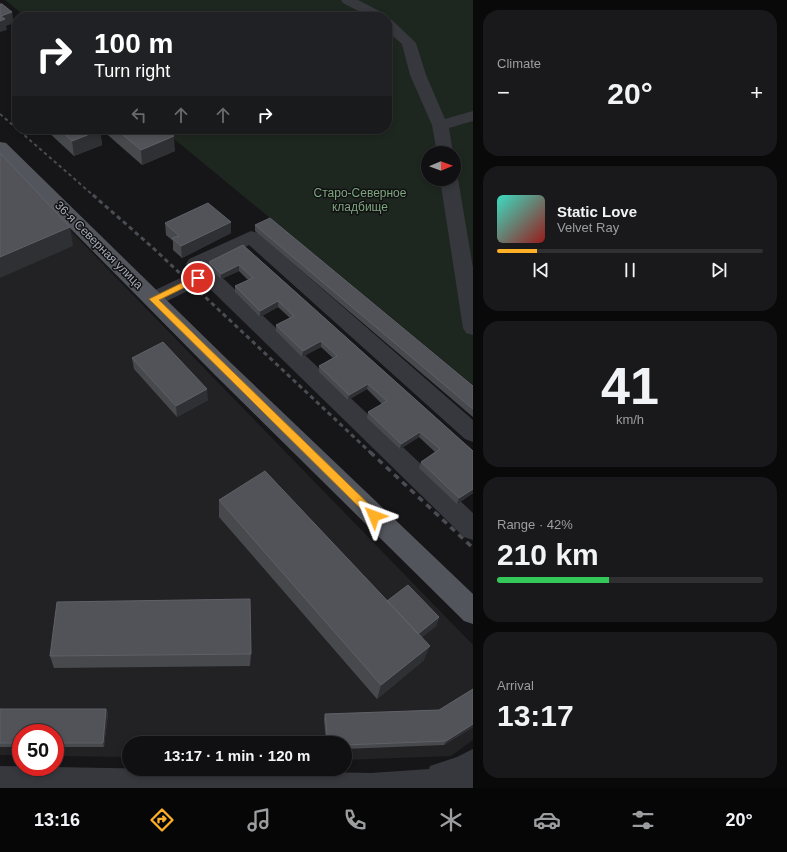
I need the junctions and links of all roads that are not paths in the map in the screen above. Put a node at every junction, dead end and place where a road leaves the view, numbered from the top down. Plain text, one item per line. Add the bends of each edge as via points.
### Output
1 (348, 0) edge
2 (371, 12) edge
3 (392, 28) edge
4 (473, 116) edge
5 (440, 125) junction
6 (444, 146) edge
7 (0, 147) edge
8 (450, 186) edge
9 (206, 274) junction
10 (154, 299) junction
11 (473, 328) edge
12 (473, 433) edge
13 (473, 530) edge
14 (473, 612) edge
15 (473, 764) edge
16 (0, 781) edge
17 (473, 781) edge
18 (417, 787) edge
19 (371, 788) edge

1 - 2 street
3 - 5 street via 409,43 418,75
4 - 5 street
5 - 6 street
7 - 10 main road, 36-я Северная улица
8 - 11 street
9 - 10 street
9 - 12 street via 196,264 251,238
9 - 13 street
10 - 14 main road, 36-я Северная улица
15 - 18 street via 464,770
16 - 19 street
17 - 18 street
18 - 19 street

